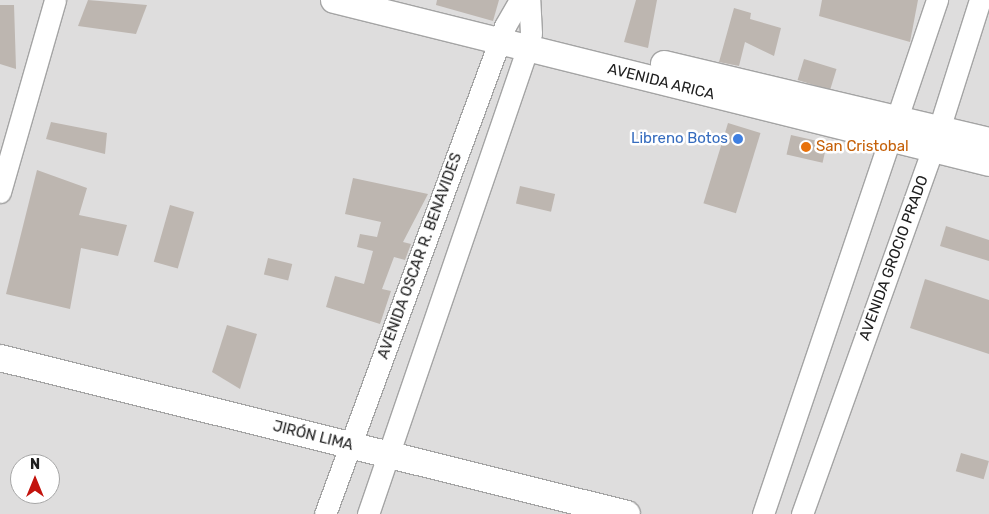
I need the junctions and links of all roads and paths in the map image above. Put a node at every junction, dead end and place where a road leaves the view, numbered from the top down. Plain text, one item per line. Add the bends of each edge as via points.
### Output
1 (55, 0) edge
2 (334, 0) edge
3 (397, 0) edge
4 (520, 0) edge
5 (529, 0) edge
6 (937, 0) edge
7 (980, 0) edge
8 (502, 34) junction
9 (529, 41) junction
10 (896, 129) junction
11 (936, 138) junction
12 (989, 141) edge
13 (989, 163) edge
14 (0, 192) edge
15 (0, 358) edge
16 (350, 445) junction
17 (389, 455) junction
18 (325, 514) edge
19 (368, 514) edge
20 (627, 514) edge
21 (763, 514) edge
22 (802, 514) edge

1 - 14 street
2 - 8 street, AVENIDA ARICA
3 - 8 street, AVENIDA ARICA
4 - 8 street, AVENIDA OSCAR R. BENAVIDES
5 - 9 street
6 - 10 street
7 - 11 street, AVENIDA GROCIO PRADO
8 - 9 street, AVENIDA ARICA
8 - 16 street, AVENIDA OSCAR R. BENAVIDES
9 - 10 street, AVENIDA ARICA
9 - 17 street
10 - 11 street, AVENIDA ARICA
10 - 21 street
11 - 12 street, AVENIDA ARICA
11 - 13 street, AVENIDA ARICA
11 - 22 street, AVENIDA GROCIO PRADO
15 - 16 street, JIRÓN LIMA
16 - 17 street, JIRÓN LIMA
16 - 18 street, AVENIDA OSCAR R. BENAVIDES
17 - 19 street
17 - 20 street, JIRÓN LIMA

